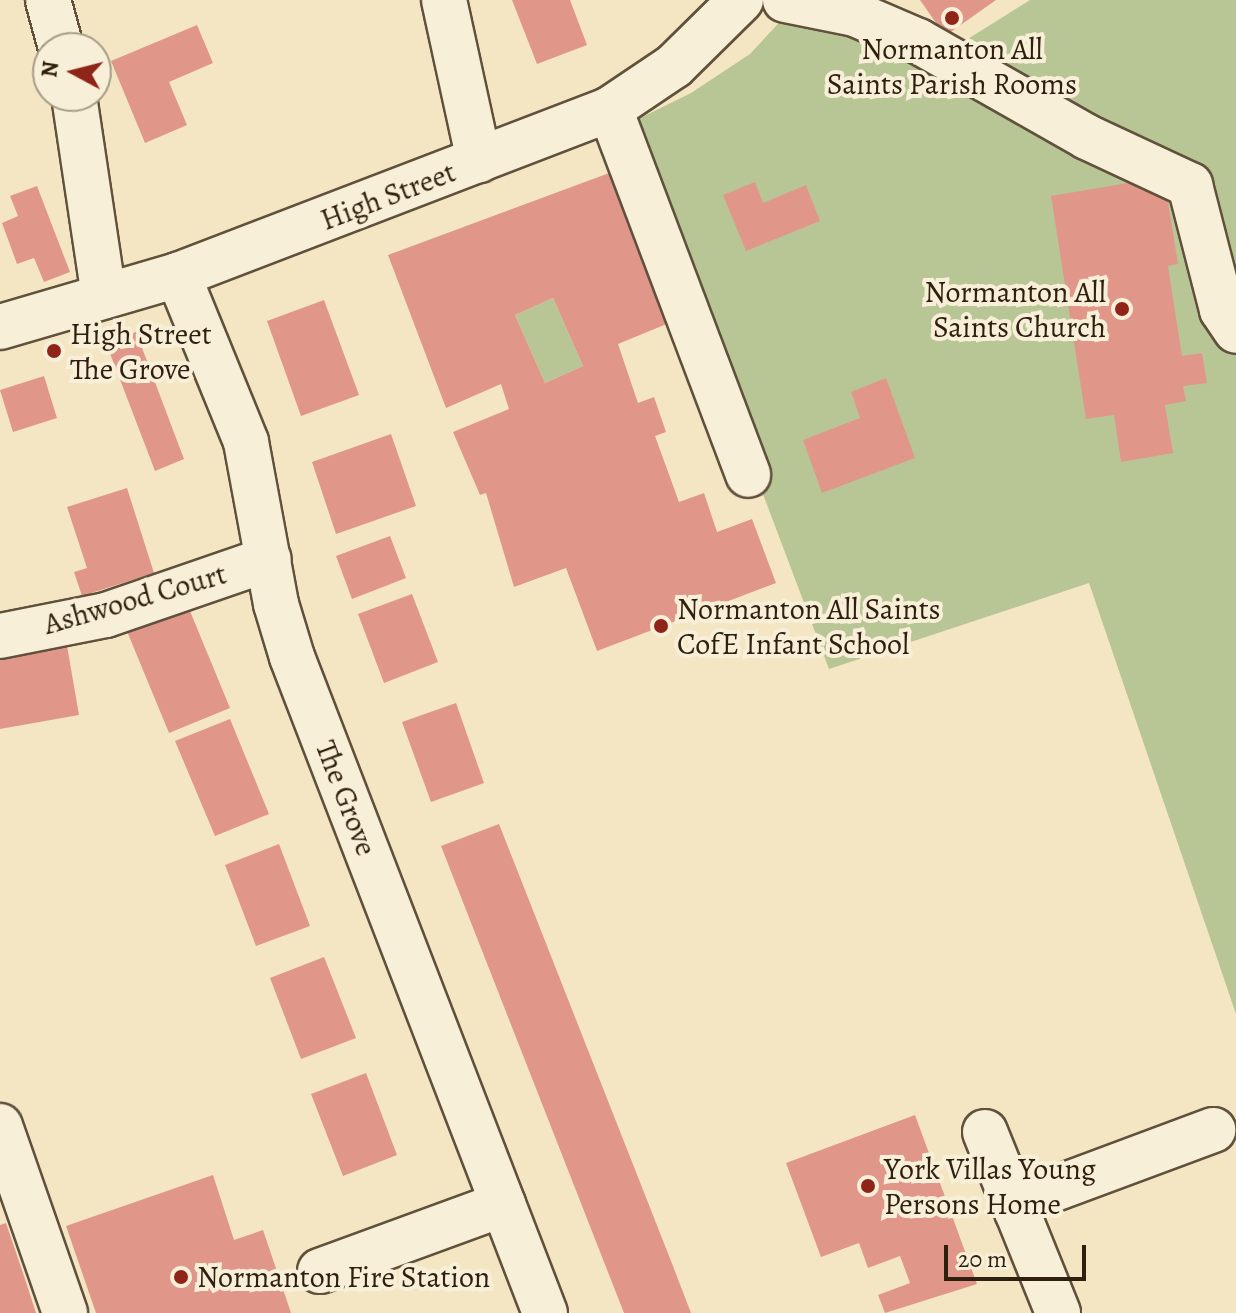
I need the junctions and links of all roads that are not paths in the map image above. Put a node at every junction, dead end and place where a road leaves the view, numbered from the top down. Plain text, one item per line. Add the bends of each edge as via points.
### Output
1 (48, 0) edge
2 (444, 0) edge
3 (741, 0) edge
4 (785, 0) edge
5 (859, 7) edge
6 (57, 32) edge
7 (610, 109) junction
8 (76, 112) edge
9 (479, 160) junction
10 (178, 275) junction
11 (104, 296) junction
12 (0, 327) edge
13 (1236, 331) edge
14 (748, 475) dead end
15 (269, 559) junction
16 (0, 636) edge
17 (0, 1126) edge
18 (1213, 1130) dead end
19 (985, 1132) dead end
20 (503, 1204) junction
21 (14, 1209) edge
22 (1017, 1212) junction
23 (320, 1271) dead end
24 (65, 1313) edge
25 (545, 1313) edge
26 (1058, 1313) edge

1 - 6 street
2 - 9 street
3 - 7 street, High Street via 674,66
4 - 5 street
5 - 13 street via 1087,137 1190,185 1222,310
7 - 9 street, High Street
7 - 14 street
8 - 11 street
9 - 10 street, High Street
10 - 11 street, High Street
10 - 15 street, The Grove via 246,442
11 - 12 street, High Street
15 - 16 street, Ashwood Court via 106,615
15 - 20 street, The Grove via 292,657
17 - 21 street
18 - 22 street via 1025,1200
19 - 22 street
20 - 23 street
20 - 25 street, The Grove
21 - 24 street
22 - 26 street

